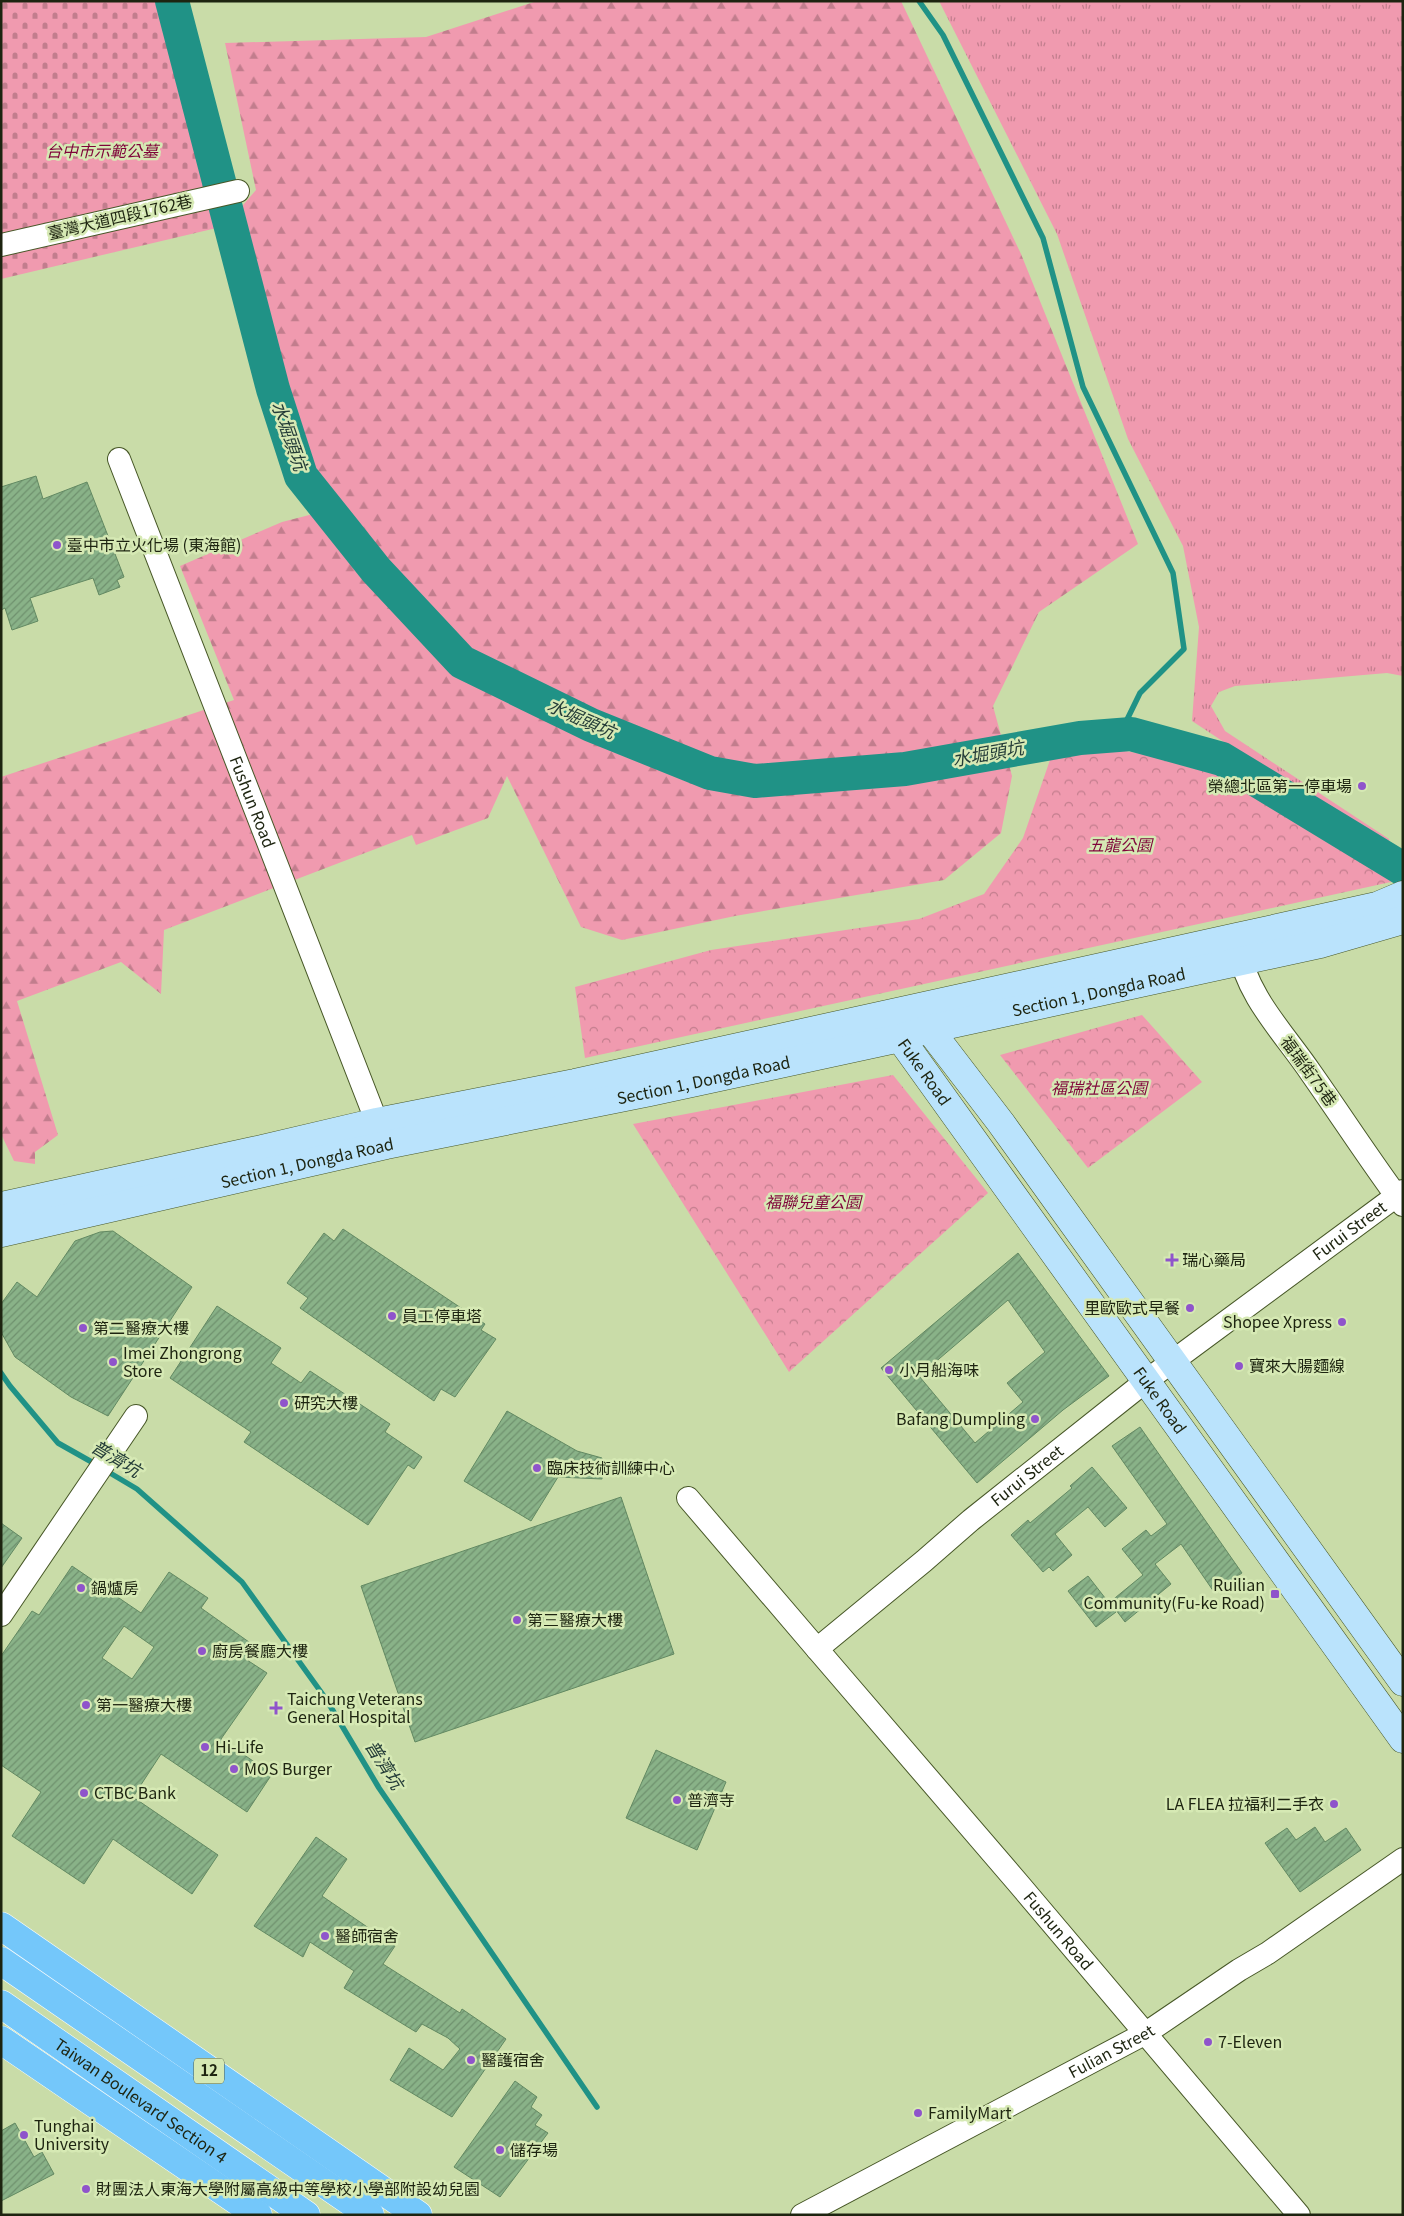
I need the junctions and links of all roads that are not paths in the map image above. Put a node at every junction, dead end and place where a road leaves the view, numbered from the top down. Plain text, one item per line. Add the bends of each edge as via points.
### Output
1 (238, 191) dead end
2 (1, 244) edge
3 (119, 459) dead end
4 (1403, 895) edge
5 (1395, 920) edge
6 (1239, 949) junction
7 (896, 1012) junction
8 (929, 1029) junction
9 (900, 1038) junction
10 (382, 1133) junction
11 (256, 1163) junction
12 (1401, 1198) edge
13 (1, 1206) edge
14 (1, 1233) edge
15 (1171, 1362) junction
16 (1146, 1381) junction
17 (136, 1416) dead end
18 (688, 1498) dead end
19 (1, 1615) edge
20 (817, 1648) junction
21 (1403, 1682) edge
22 (1403, 1739) edge
23 (1403, 1859) edge
24 (1, 1926) edge
25 (1, 1961) edge
26 (1, 2004) edge
27 (1146, 2033) junction
28 (1, 2040) edge
29 (258, 2215) edge
30 (306, 2215) edge
31 (370, 2215) edge
32 (418, 2215) edge
33 (802, 2215) edge
34 (1299, 2215) edge

1 - 2 street, 臺灣大道四段1762巷
3 - 10 street, Fushun Road
4 - 5 street, Section 1, Dongda Road
5 - 6 street, Section 1, Dongda Road
6 - 7 street, Section 1, Dongda Road
6 - 8 street, Section 1, Dongda Road
6 - 12 street, 福瑞街75巷 via 1262,1007
7 - 8 street, Fuke Road
7 - 9 street, Fuke Road
7 - 10 street, Section 1, Dongda Road via 575,1083
8 - 9 street, Section 1, Dongda Road
8 - 15 street, Fuke Road via 1001,1123
9 - 10 street, Section 1, Dongda Road via 650,1092
9 - 16 street, Fuke Road
10 - 11 street, Section 1, Dongda Road
11 - 13 street, Section 1, Dongda Road
11 - 14 street, Section 1, Dongda Road
12 - 15 street, Furui Street
15 - 16 street, Furui Street
15 - 21 street, Fuke Road
16 - 20 street, Furui Street
16 - 22 street, Fuke Road
17 - 19 street
18 - 20 street
20 - 27 street, Fushun Road
23 - 27 street, Fulian Street via 1268,1954
24 - 32 main road, 12
25 - 31 main road, 12
26 - 30 main road, Taiwan Boulevard Section 4
27 - 33 street, Fulian Street
27 - 34 street, Fushun Road
28 - 29 main road, Taiwan Boulevard Section 4

